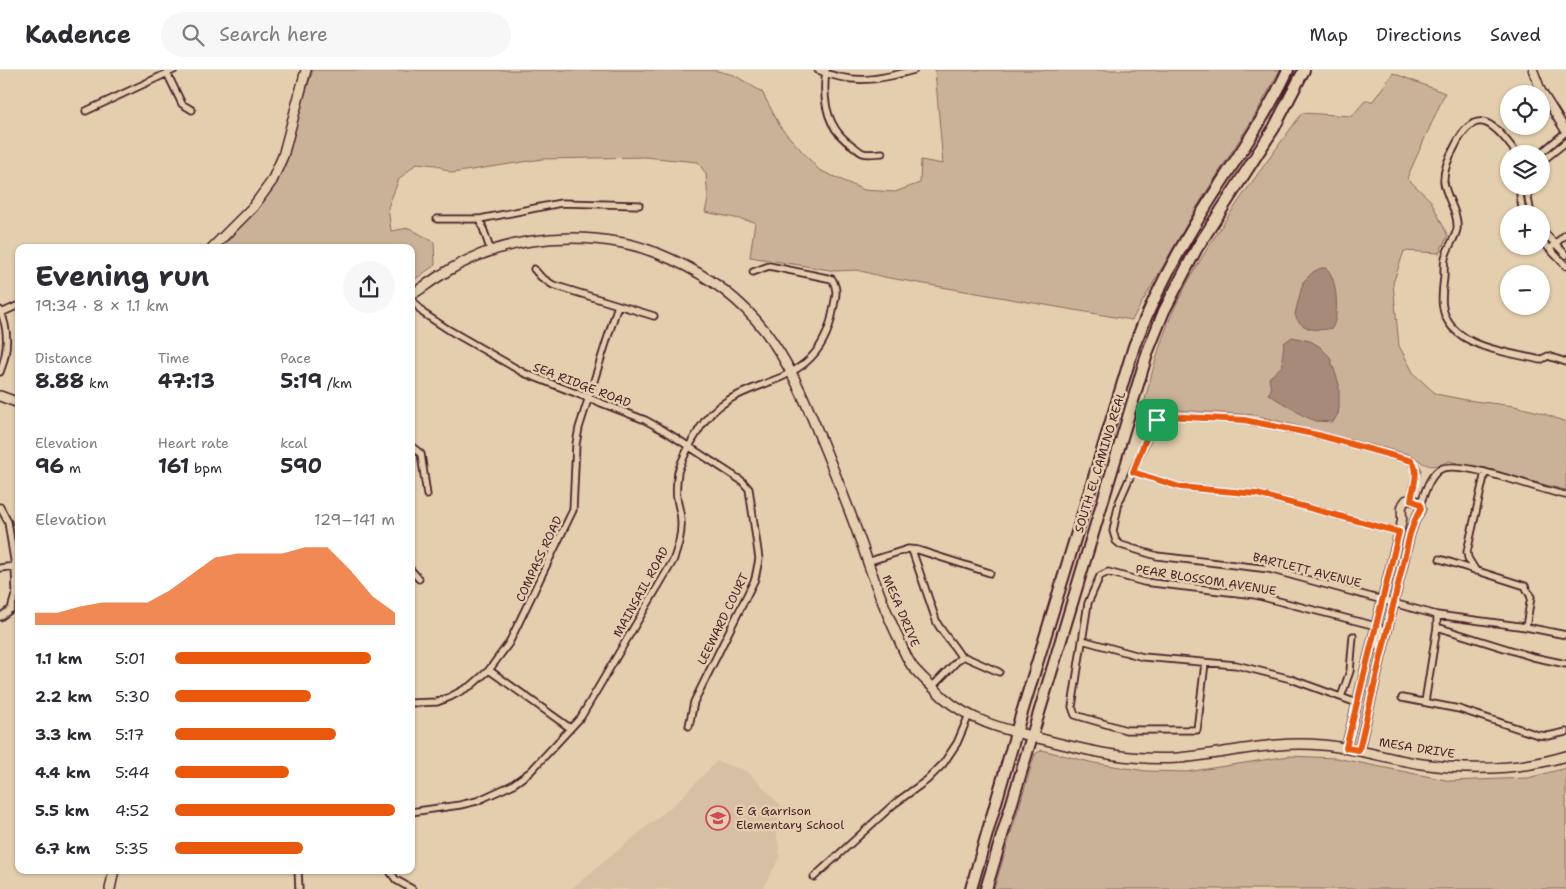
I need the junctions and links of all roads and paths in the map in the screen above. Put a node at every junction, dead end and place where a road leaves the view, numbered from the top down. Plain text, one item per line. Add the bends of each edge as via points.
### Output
1 (174, 70) edge
2 (306, 70) edge
3 (818, 70) edge
4 (914, 70) edge
5 (1288, 70) edge
6 (1304, 70) edge
7 (1533, 70) edge
8 (826, 72) edge
9 (168, 73) junction
10 (192, 110) dead end
11 (86, 111) dead end
12 (1566, 132) edge
13 (1566, 142) edge
14 (1510, 145) edge
15 (1550, 146) edge
16 (882, 153) dead end
17 (1550, 155) edge
18 (638, 205) dead end
19 (437, 219) dead end
20 (480, 219) junction
21 (1566, 234) edge
22 (1550, 239) edge
23 (216, 244) edge
24 (1555, 244) junction
25 (1550, 249) joint
26 (491, 252) junction
27 (1566, 255) edge
28 (1566, 266) edge
29 (534, 269) dead end
30 (753, 272) dead end
31 (415, 294) edge
32 (415, 302) edge
33 (618, 305) junction
34 (15, 307) edge
35 (1, 312) edge
36 (654, 316) dead end
37 (1566, 362) edge
38 (0, 372) edge
39 (793, 372) junction
40 (0, 396) edge
41 (588, 398) junction
42 (15, 402) edge
43 (690, 447) junction
44 (415, 449) edge
45 (1133, 472) junction
46 (1485, 472) junction
47 (749, 488) joint
48 (1566, 495) edge
49 (427, 496) dead end
50 (1411, 500) junction
51 (1420, 504) junction
52 (0, 507) edge
53 (1399, 532) junction
54 (912, 550) junction
55 (1404, 559) junction
56 (1440, 559) dead end
57 (867, 562) junction
58 (15, 566) joint
59 (0, 568) edge
60 (1476, 570) junction
61 (990, 573) dead end
62 (415, 574) edge
63 (419, 579) dead end
64 (1383, 599) junction
65 (15, 600) edge
66 (1394, 602) junction
67 (1437, 614) junction
68 (0, 617) edge
69 (1376, 626) junction
70 (1436, 627) junction
71 (1526, 627) junction
72 (1566, 635) edge
73 (1353, 636) dead end
74 (1082, 640) junction
75 (1382, 653) junction
76 (961, 657) junction
77 (1205, 663) junction
78 (1566, 664) edge
79 (489, 670) junction
80 (999, 672) dead end
81 (933, 686) junction
82 (1342, 697) junction
83 (1402, 698) dead end
84 (1425, 702) junction
85 (415, 703) edge
86 (1357, 703) junction
87 (969, 715) junction
88 (688, 726) dead end
89 (570, 728) junction
90 (1364, 728) junction
91 (1017, 732) junction
92 (1566, 732) edge
93 (1030, 736) junction
94 (1346, 748) junction
95 (1359, 750) junction
96 (1566, 756) edge
97 (415, 811) edge
98 (113, 874) edge
99 (298, 874) edge
100 (391, 874) edge
101 (814, 877) dead end
102 (110, 889) edge
103 (299, 889) edge
104 (412, 889) edge
105 (971, 889) edge
106 (986, 889) edge

1 - 9 street
2 - 23 main road via 272,181 253,208
3 - 8 street
4 - 8 street via 863,80 851,80
5 - 91 main road, SOUTH EL CAMINO REAL via 1261,122 1184,241 1144,320
6 - 93 main road, SOUTH EL CAMINO REAL via 1274,128 1197,248 1161,318 1140,375
7 - 12 street via 1541,91
8 - 16 street via 826,109 836,130 845,141 864,153
9 - 10 street via 182,104
9 - 11 street
12 - 15 street
13 - 17 street
14 - 37 street via 1499,131 1477,122 1462,132 1448,160 1444,180 1457,220 1457,230 1445,257 1444,314 1451,326 1473,343 1540,360 1548,356
18 - 20 street via 561,203
19 - 20 street
20 - 26 street
21 - 24 street
22 - 24 street
24 - 25 street
24 - 27 street
25 - 28 street
26 - 31 main road, MESA DRIVE via 444,272
26 - 39 main road, MESA DRIVE via 560,238 600,239 649,250 692,269 733,297 778,347
29 - 33 street via 553,285
30 - 39 street, MAINSAIL ROAD via 769,266 826,277 832,279 837,288 831,323 821,346
32 - 41 street, SEA RIDGE ROAD via 423,313 507,365
33 - 36 street
33 - 41 street, COMPASS ROAD
34 - 35 street
35 - 38 street via 7,350
39 - 43 street, MAINSAIL ROAD via 729,400 710,413
39 - 57 main road, MESA DRIVE via 846,500
40 - 42 main road
41 - 43 street, SEA RIDGE ROAD via 645,420
41 - 79 street, COMPASS ROAD via 576,444 573,510 509,644
43 - 47 street, SEA RIDGE ROAD
43 - 89 street, MAINSAIL ROAD via 678,472 677,498 682,519 680,544 673,561 581,717
44 - 49 street via 421,454
45 - 50 street, BARTLETT AVENUE via 1159,418 1244,420 1318,435 1412,461 1417,470
45 - 53 street via 1180,487 1257,494
45 - 64 street, BARTLETT AVENUE via 1120,502 1113,531 1121,545 1156,556 1269,569
46 - 48 street
46 - 51 street via 1445,467 1436,473
46 - 60 street via 1467,552
47 - 88 street, LEEWARD COURT via 759,558 756,579 694,702
50 - 51 street
50 - 53 street via 1402,504
51 - 55 street
52 - 58 street via 8,522
53 - 55 street via 1404,534
53 - 64 street
54 - 57 street
54 - 61 street
54 - 76 street via 937,623
55 - 66 street
56 - 60 street
57 - 81 main road, MESA DRIVE via 903,650 913,667
58 - 59 street
60 - 71 street via 1525,586 1531,597
62 - 63 street
64 - 66 street, BARTLETT AVENUE
64 - 69 street
65 - 68 street via 11,609
66 - 67 street, BARTLETT AVENUE
66 - 75 street
67 - 70 street
67 - 71 street, BARTLETT AVENUE
69 - 74 street, PEAR BLOSSOM AVENUE via 1255,595 1144,582 1108,572 1100,576 1088,602
69 - 75 street via 1381,630 1379,642
69 - 86 street
70 - 78 street via 1533,658
70 - 84 street
71 - 72 street, BARTLETT AVENUE
73 - 82 street via 1350,671
74 - 77 street via 1143,657
74 - 77 street, PEAR BLOSSOM AVENUE via 1072,707 1078,716 1126,730 1197,730
75 - 90 street
76 - 80 street
76 - 81 street
77 - 82 street via 1236,665
79 - 85 street, COMPASS ROAD via 472,685 450,697 437,702
79 - 89 street
81 - 87 main road, MESA DRIVE
82 - 86 street
83 - 84 street
84 - 92 street via 1459,709 1538,735
86 - 90 street via 1364,710
86 - 94 street
87 - 91 main road, MESA DRIVE
87 - 101 street via 957,743 943,764
89 - 97 street, MAINSAIL ROAD via 530,772 512,784 477,801
90 - 95 street
91 - 93 main road, MESA DRIVE
91 - 105 main road, SOUTH EL CAMINO REAL
93 - 94 main road, MESA DRIVE via 1100,754 1144,759 1180,758 1283,744
93 - 106 main road, SOUTH EL CAMINO REAL
94 - 95 main road, MESA DRIVE
95 - 96 main road, MESA DRIVE via 1421,764 1480,768 1514,767
98 - 102 main road
99 - 103 street
100 - 104 street

